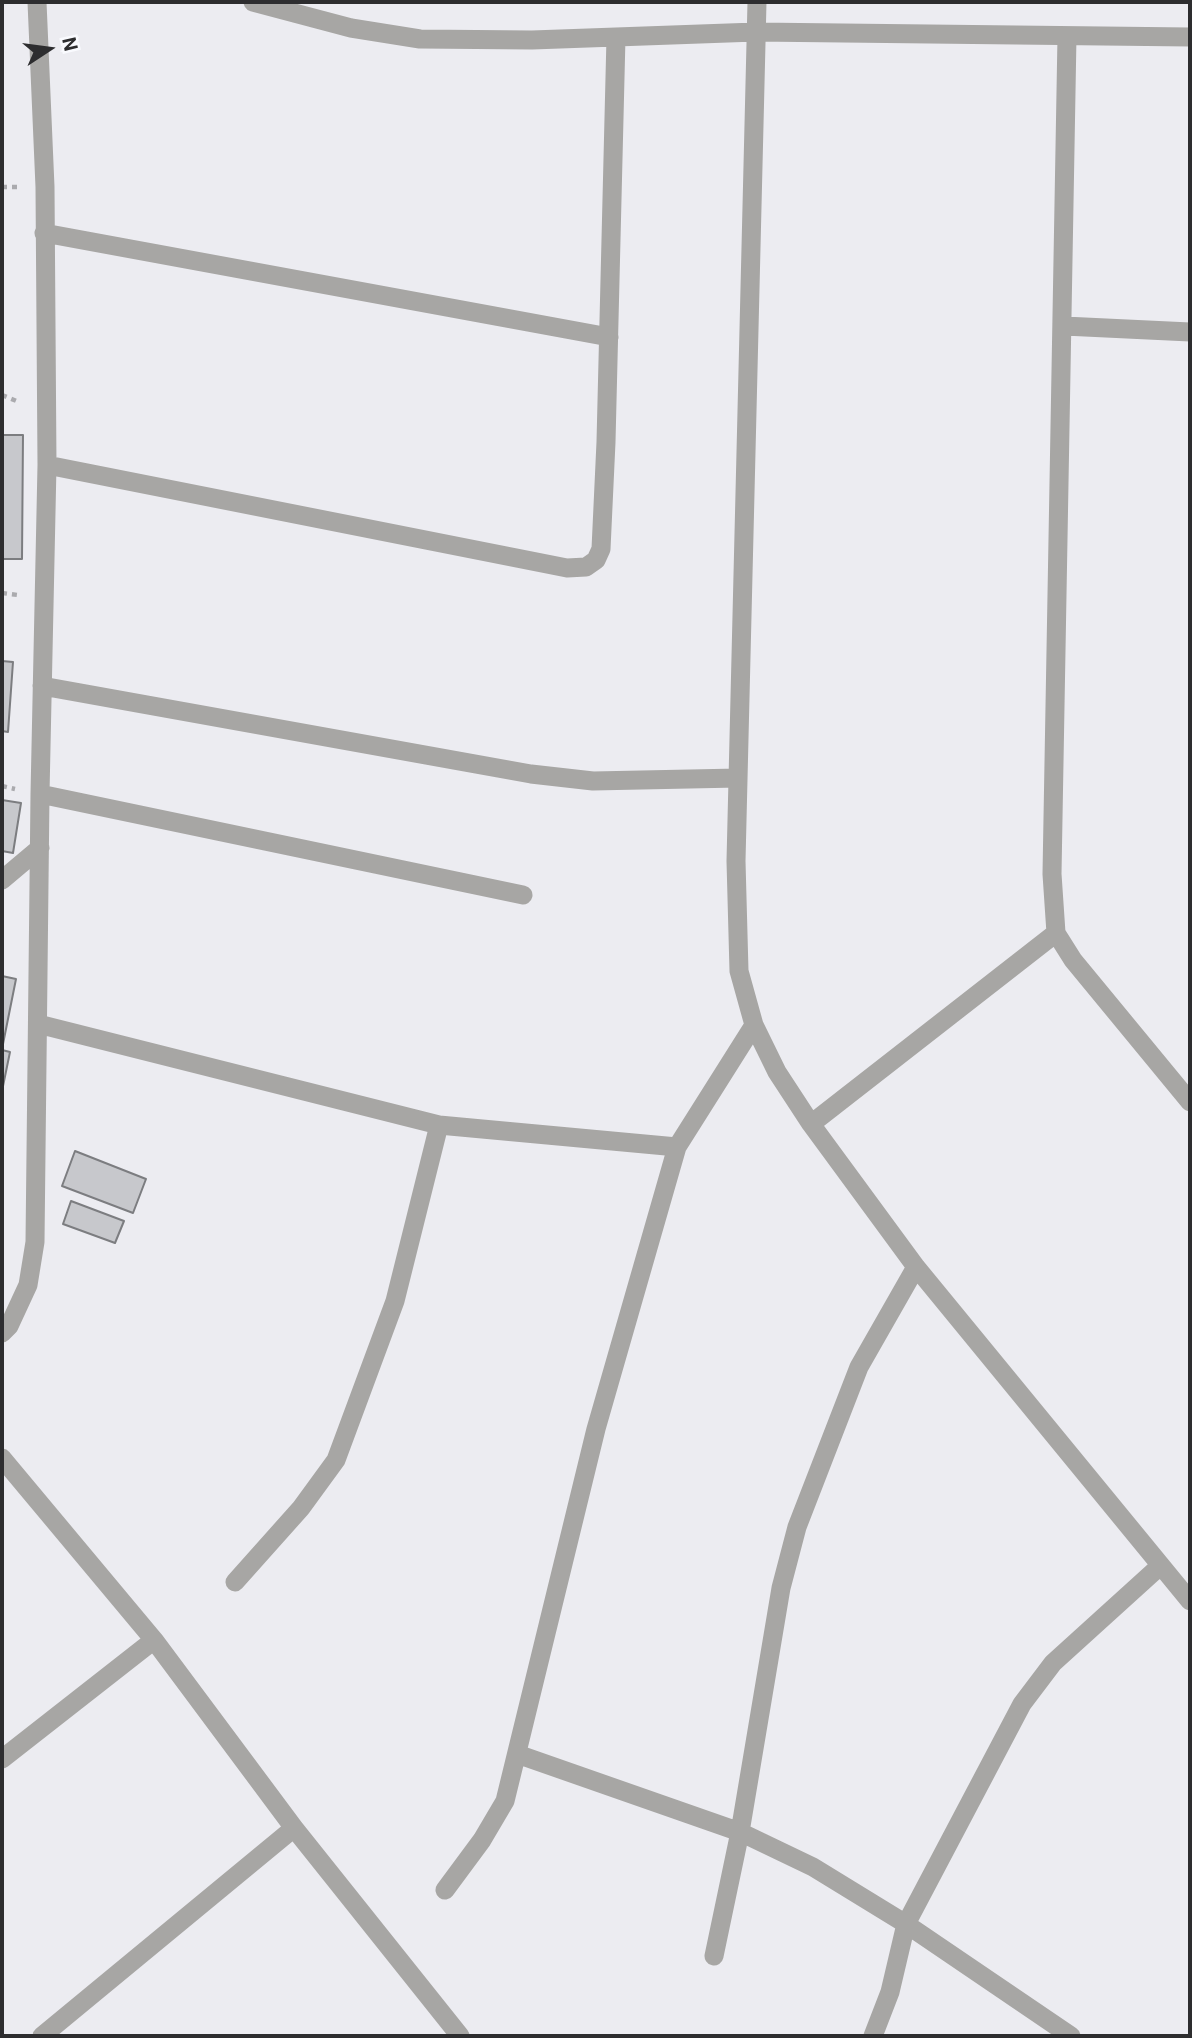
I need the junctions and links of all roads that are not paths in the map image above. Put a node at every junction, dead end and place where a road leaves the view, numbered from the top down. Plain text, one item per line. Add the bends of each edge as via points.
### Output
1 (37, 2) edge
2 (253, 2) edge
3 (757, 2) edge
4 (756, 32) junction
5 (1067, 36) junction
6 (616, 37) junction
7 (1190, 37) edge
8 (44, 233) junction
9 (1064, 326) junction
10 (1190, 332) edge
11 (609, 337) junction
12 (47, 465) junction
13 (42, 686) junction
14 (738, 778) junction
15 (40, 794) junction
16 (40, 848) junction
17 (2, 880) edge
18 (523, 895) dead end
19 (1056, 933) junction
20 (38, 1024) junction
21 (754, 1025) junction
22 (1190, 1102) edge
23 (811, 1124) junction
24 (439, 1125) junction
25 (677, 1147) junction
26 (916, 1267) junction
27 (2, 1333) edge
28 (2, 1458) edge
29 (1160, 1566) junction
30 (235, 1582) dead end
31 (1190, 1601) edge
32 (154, 1640) junction
33 (517, 1754) junction
34 (2, 1759) edge
35 (294, 1828) junction
36 (740, 1832) junction
37 (445, 1890) dead end
38 (906, 1924) junction
39 (714, 1956) dead end
40 (453, 2034) edge
41 (42, 2036) edge
42 (873, 2036) edge
43 (1071, 2036) edge

1 - 8 street
2 - 6 street via 351,28 420,39
3 - 4 street
4 - 5 street
4 - 6 street
4 - 14 street
5 - 7 street
5 - 9 street
6 - 11 street
8 - 11 street
8 - 12 street
9 - 10 street
9 - 19 street via 1052,874
11 - 12 street via 601,549 596,560 586,566 567,568
12 - 13 street
13 - 14 street via 531,774 593,781
13 - 15 street
14 - 21 street via 739,971
15 - 16 street
15 - 18 street
16 - 17 street
16 - 20 street
19 - 22 street
19 - 23 street
20 - 24 street
20 - 27 street via 35,1242 28,1285
21 - 23 street via 777,1072
21 - 25 street
23 - 26 street
24 - 25 street
24 - 30 street via 395,1301 336,1460 302,1508
25 - 33 street via 596,1429
26 - 29 street
26 - 36 street via 859,1367 797,1527 781,1588
28 - 32 street
29 - 31 street
29 - 38 street via 1053,1663 1022,1704
32 - 34 street
32 - 35 street
33 - 36 street
33 - 37 street via 505,1801
35 - 40 street
35 - 41 street
36 - 38 street via 813,1867
36 - 39 street
38 - 42 street via 890,1992
38 - 43 street

